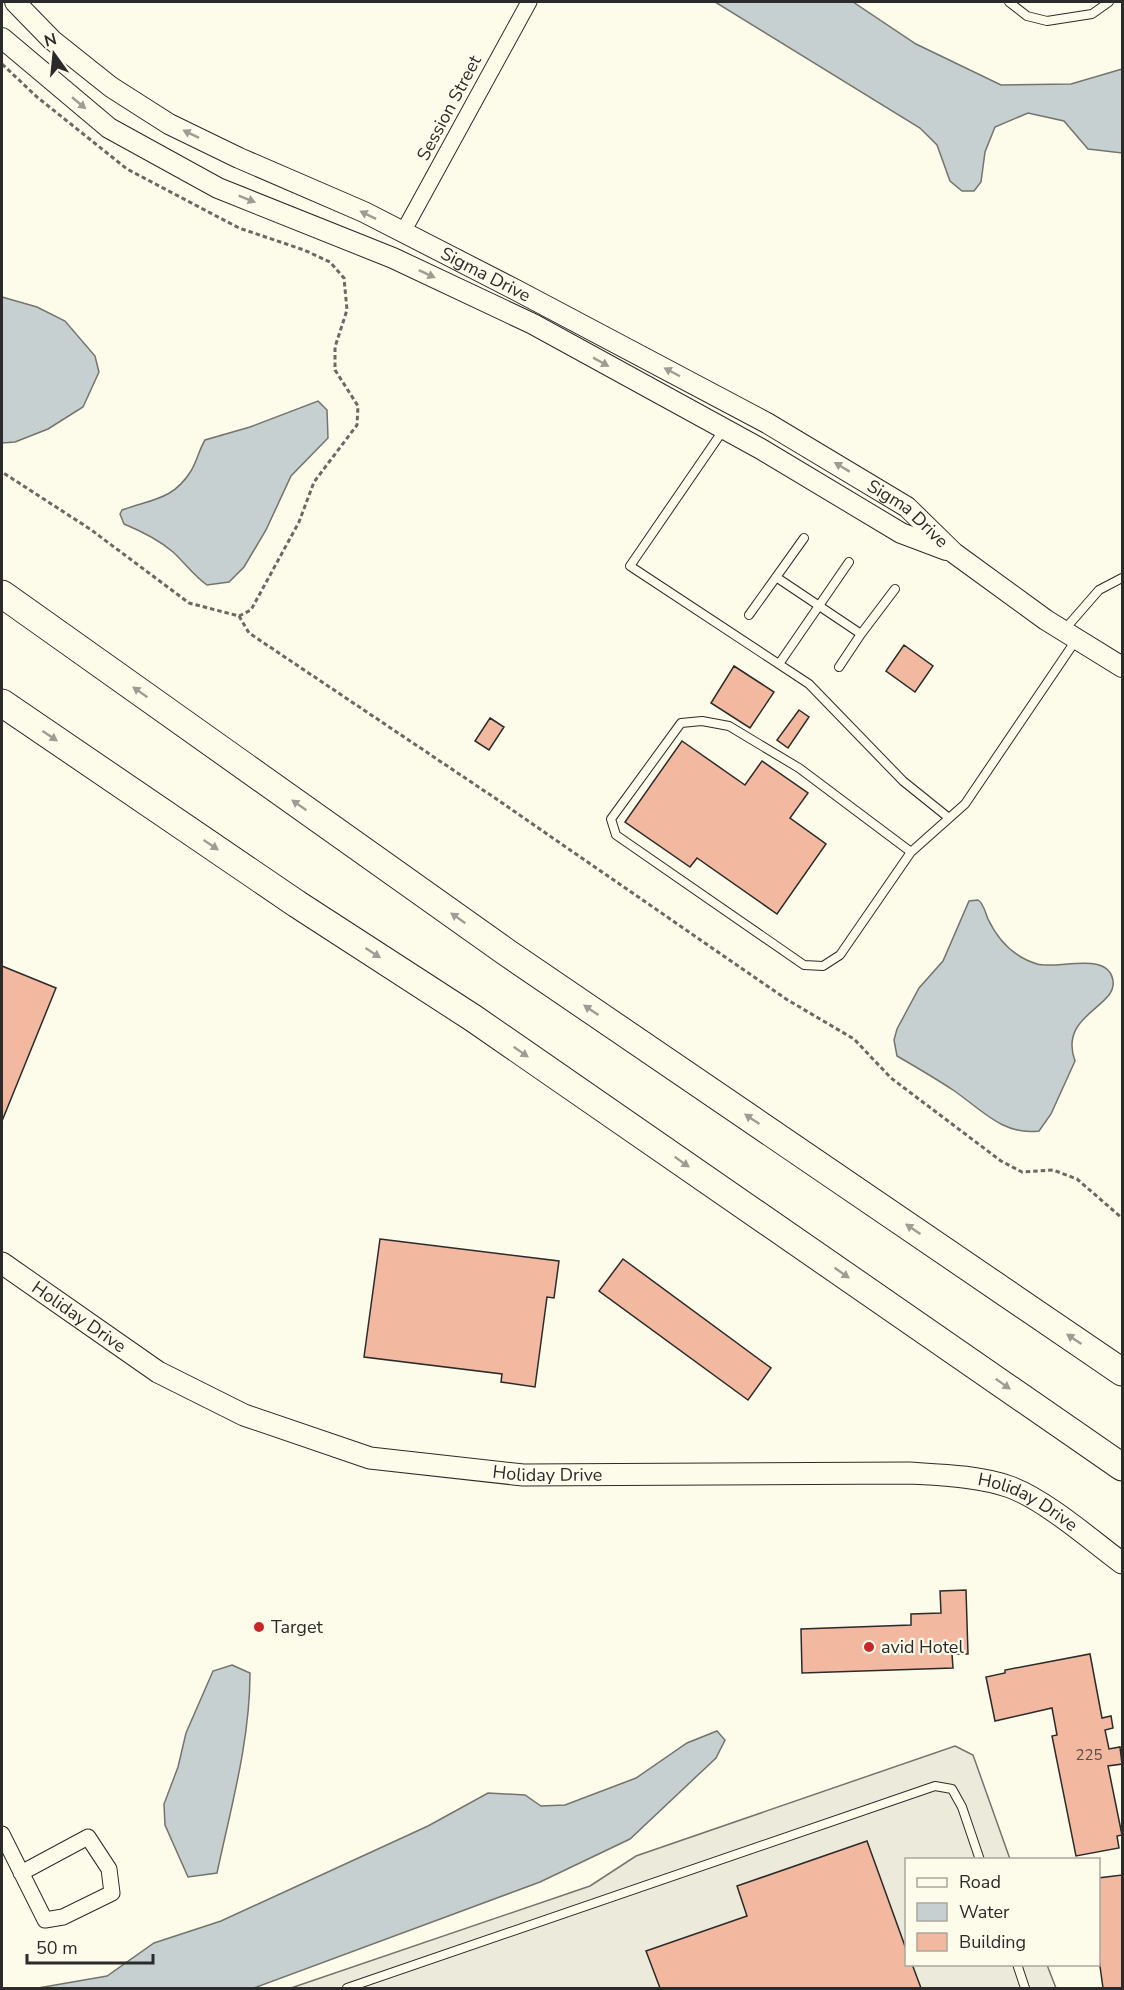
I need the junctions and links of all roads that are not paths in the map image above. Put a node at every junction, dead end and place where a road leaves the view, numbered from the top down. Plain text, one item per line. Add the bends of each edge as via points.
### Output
1 (15, 2) edge
2 (528, 2) edge
3 (1009, 2) edge
4 (1109, 2) edge
5 (2, 38) edge
6 (404, 232) junction
7 (393, 258) junction
8 (724, 429) junction
9 (804, 538) dead end
10 (954, 553) junction
11 (849, 562) dead end
12 (776, 577) junction
13 (1122, 578) edge
14 (895, 589) dead end
15 (2, 594) edge
16 (820, 604) junction
17 (749, 615) dead end
18 (861, 634) junction
19 (1070, 634) junction
20 (779, 664) junction
21 (1122, 667) edge
22 (839, 668) dead end
23 (2, 703) edge
24 (949, 818) junction
25 (911, 852) junction
26 (2, 1263) edge
27 (1122, 1372) edge
28 (1122, 1467) edge
29 (1122, 1563) edge
30 (2, 1834) edge
31 (979, 1858) edge
32 (21, 1873) junction
33 (1017, 1966) edge
34 (347, 1989) edge
35 (1025, 1989) edge

6 -> 1 street, Sigma Drive via 169,124 111,87 52,40
2 - 6 street, Session Street
3 - 4 lane via 1027,16 1047,21 1092,14
5 -> 7 street, Sigma Drive via 110,128 218,188
6 - 7 street
10 -> 6 street, Sigma Drive via 907,507 767,423
7 -> 8 street, Sigma Drive via 533,324
8 - 10 street, Sigma Drive via 901,533
8 - 20 lane via 630,566
9 - 12 lane
10 - 19 street, Sigma Drive
11 - 16 lane
12 - 16 lane
12 - 17 lane
13 - 19 lane via 1100,590
14 - 18 lane
27 -> 15 highway via 506,952
16 - 18 lane
16 - 20 lane
18 - 22 lane
19 - 21 street, Sigma Drive
19 - 24 lane via 965,804
20 - 24 lane via 809,684 903,781
23 -> 28 highway via 297,904 473,1018
24 - 25 lane
25 - 25 lane via 840,955 823,966 804,965 616,835 611,819 681,723 702,721 729,726 799,768
26 - 29 main road, Holiday Drive via 158,1372 244,1415 370,1458 523,1475 960,1476 1010,1487 1050,1510
30 - 32 street
31 - 34 lane via 952,1789 934,1786
32 - 32 street via 45,1920 63,1917 112,1893 109,1869 88,1837
33 - 35 lane

